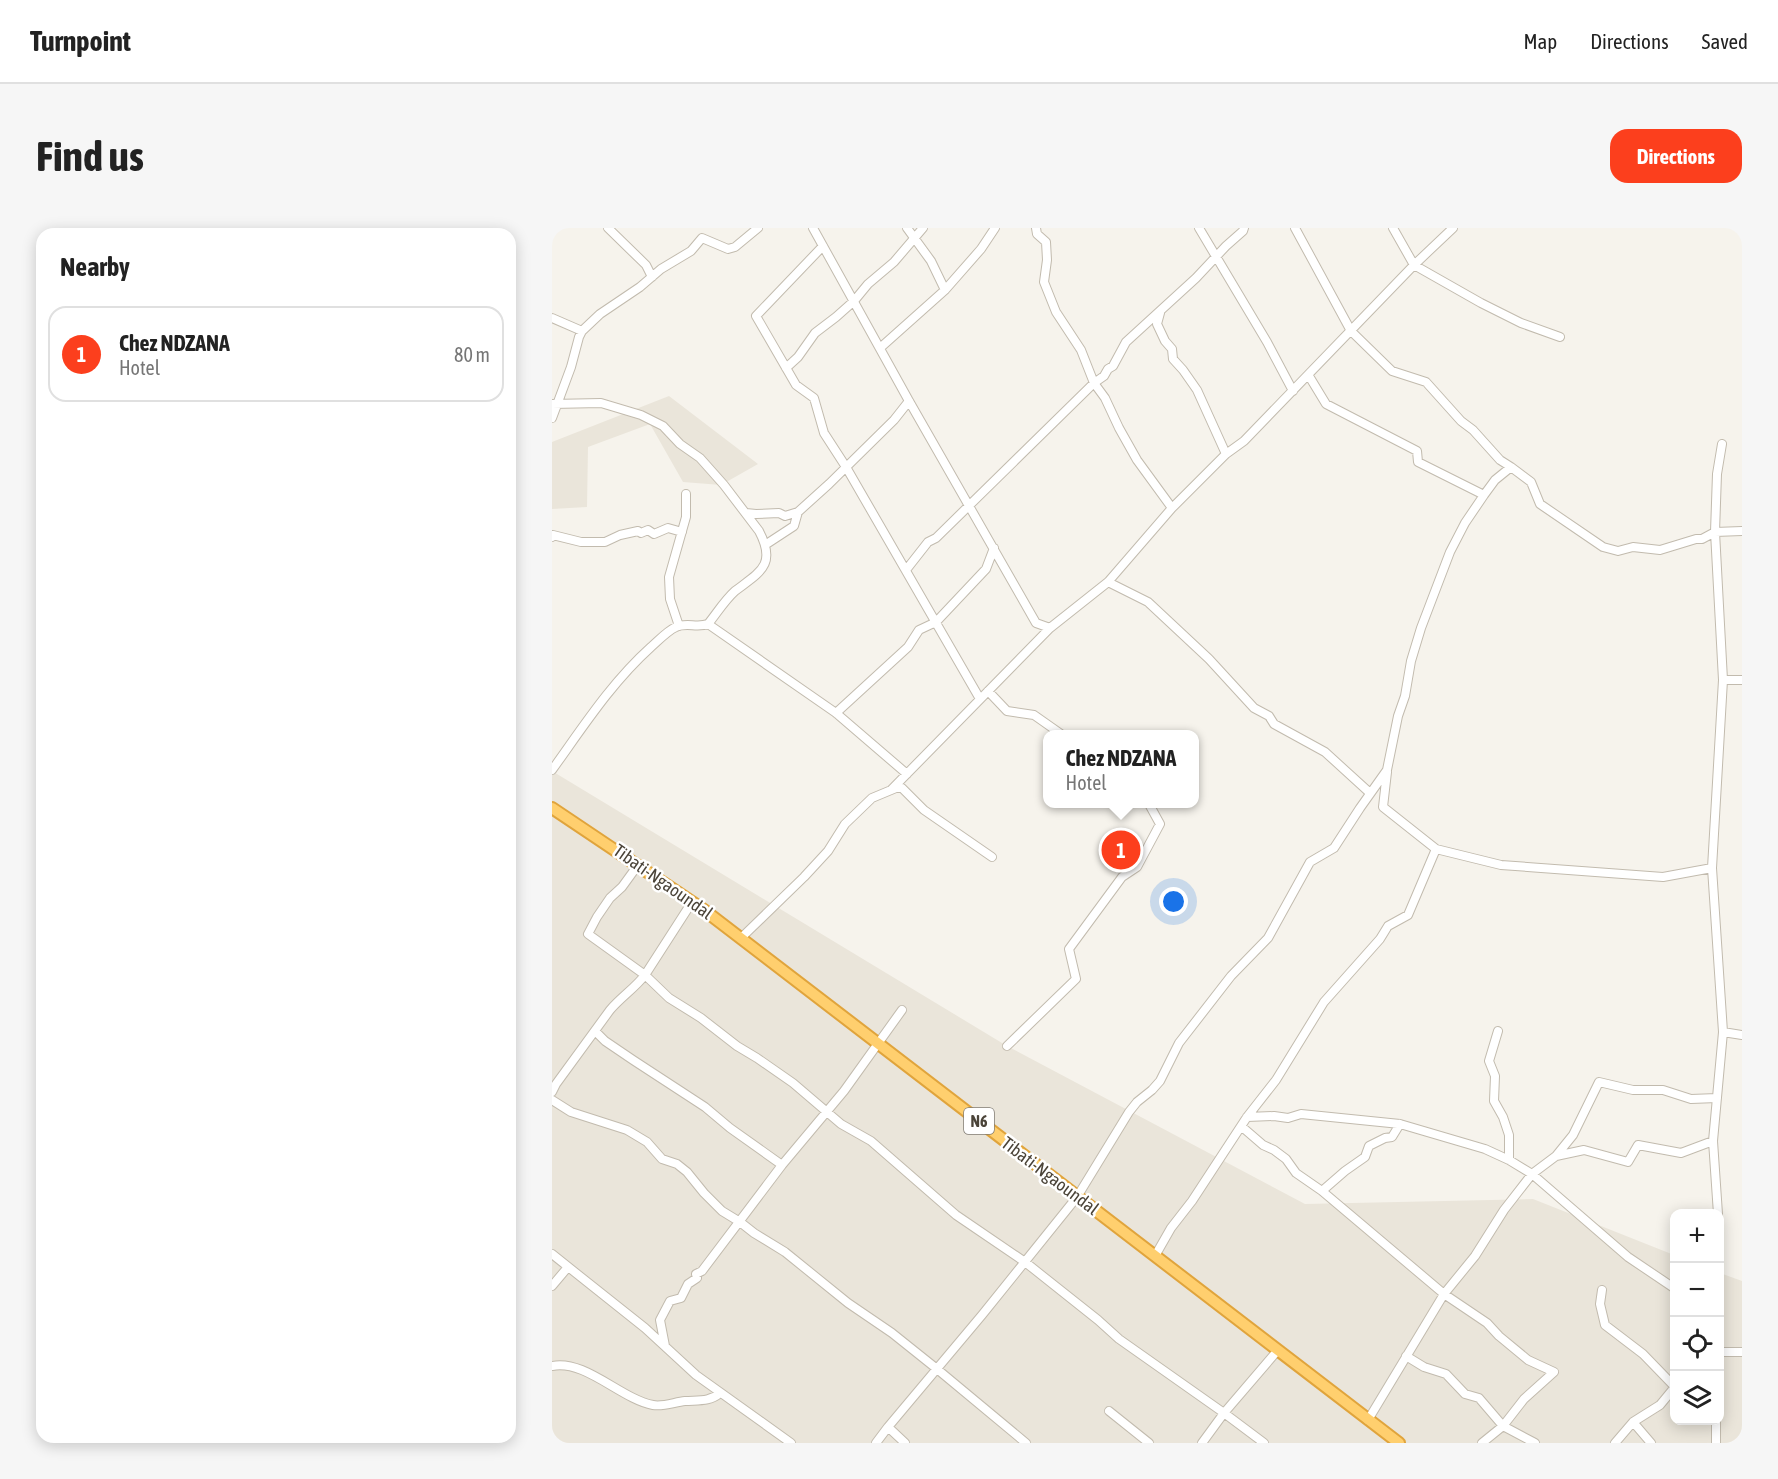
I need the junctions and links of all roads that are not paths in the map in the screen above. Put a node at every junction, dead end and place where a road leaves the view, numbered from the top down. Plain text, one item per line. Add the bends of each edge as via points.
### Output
1 (608, 228) edge
2 (758, 228) edge
3 (813, 228) edge
4 (907, 228) edge
5 (923, 228) edge
6 (995, 228) edge
7 (1036, 228) edge
8 (1199, 228) edge
9 (1244, 228) edge
10 (1295, 228) edge
11 (1393, 228) edge
12 (1453, 228) edge
13 (914, 238) junction
14 (823, 246) junction
15 (1216, 256) junction
16 (1414, 265) junction
17 (652, 276) junction
18 (945, 290) junction
19 (854, 301) junction
20 (1161, 310) junction
21 (552, 318) edge
22 (582, 331) junction
23 (1351, 331) junction
24 (1560, 337) dead end
25 (880, 348) junction
26 (786, 368) junction
27 (1309, 376) junction
28 (1094, 383) junction
29 (1293, 391) junction
30 (909, 401) junction
31 (555, 404) edge
32 (552, 418) edge
33 (1722, 444) dead end
34 (1226, 454) junction
35 (846, 466) junction
36 (1511, 466) junction
37 (686, 494) dead end
38 (1484, 495) junction
39 (969, 505) junction
40 (1172, 508) junction
41 (798, 512) junction
42 (746, 513) junction
43 (1742, 531) edge
44 (682, 532) junction
45 (1715, 532) junction
46 (552, 537) edge
47 (765, 545) junction
48 (994, 548) junction
49 (906, 570) junction
50 (1108, 582) junction
51 (936, 622) junction
52 (708, 624) junction
53 (679, 626) junction
54 (1050, 628) junction
55 (1723, 680) junction
56 (1742, 680) edge
57 (988, 691) junction
58 (980, 699) junction
59 (836, 713) junction
60 (1054, 730) edge
61 (552, 770) edge
62 (1387, 770) junction
63 (907, 774) junction
64 (891, 790) junction
65 (1370, 794) junction
66 (552, 808) edge
67 (1151, 808) edge
68 (1436, 849) junction
69 (992, 856) dead end
70 (638, 865) junction
71 (1712, 868) junction
72 (692, 902) junction
73 (741, 938) junction
74 (645, 975) junction
75 (902, 1010) dead end
76 (595, 1031) junction
77 (1498, 1031) dead end
78 (1723, 1032) junction
79 (1742, 1035) edge
80 (878, 1044) junction
81 (1006, 1046) dead end
82 (552, 1092) edge
83 (1717, 1098) junction
84 (552, 1100) edge
85 (828, 1112) junction
86 (1247, 1117) junction
87 (1400, 1124) junction
88 (1241, 1126) junction
89 (1713, 1141) junction
90 (1556, 1156) junction
91 (1509, 1160) junction
92 (782, 1165) junction
93 (1532, 1174) junction
94 (1322, 1191) junction
95 (1077, 1197) junction
96 (1718, 1209) edge
97 (740, 1222) junction
98 (552, 1254) edge
99 (1155, 1256) junction
100 (1025, 1262) junction
101 (568, 1267) junction
102 (1670, 1285) edge
103 (552, 1286) edge
104 (1602, 1290) dead end
105 (1444, 1294) junction
106 (665, 1346) junction
107 (1278, 1350) junction
108 (1724, 1352) edge
109 (1742, 1352) edge
110 (1406, 1356) junction
111 (552, 1366) edge
112 (937, 1369) junction
113 (1670, 1383) edge
114 (1670, 1392) edge
115 (720, 1393) junction
116 (1109, 1411) dead end
117 (1224, 1413) junction
118 (1368, 1420) junction
119 (1633, 1422) junction
120 (1716, 1425) edge
121 (1503, 1426) junction
122 (888, 1427) junction
123 (790, 1443) edge
124 (876, 1443) edge
125 (905, 1443) edge
126 (1026, 1443) edge
127 (1149, 1443) edge
128 (1202, 1443) edge
129 (1264, 1443) edge
130 (1399, 1443) edge
131 (1482, 1443) edge
132 (1535, 1443) edge
133 (1615, 1443) edge
134 (1651, 1443) edge
135 (1716, 1443) edge

1 - 17 street via 646,265
2 - 17 street via 728,249 702,238 691,251
3 - 14 street
4 - 13 street
5 - 13 street
6 - 18 street
7 - 28 street via 1046,242 1044,282
8 - 15 street
9 - 15 street
10 - 23 street
11 - 16 street
12 - 16 street
13 - 18 street
13 - 19 street
14 - 19 street
14 - 26 street via 756,316
15 - 20 street
15 - 29 street
16 - 23 street
16 - 24 street via 1521,323
17 - 22 street
18 - 25 street
19 - 25 street
19 - 26 street via 815,333
20 - 28 street via 1126,342 1113,366
20 - 34 street via 1157,324 1172,349 1173,359 1197,390
21 - 22 street
22 - 31 street
23 - 27 street
23 - 36 street via 1392,371 1426,382 1500,460
25 - 30 street
26 - 35 street via 796,385 814,398 824,433
27 - 29 street
27 - 38 street via 1326,404 1417,451 1418,462
28 - 39 street
28 - 40 street via 1137,460
29 - 34 street
30 - 35 street
30 - 39 street
31 - 32 street
31 - 42 street via 601,403 663,426 700,458
33 - 45 street
34 - 40 street
35 - 41 street
35 - 49 street
36 - 38 street
36 - 45 street via 1531,482 1540,504 1603,547 1618,551 1633,547 1660,550
37 - 44 street
38 - 62 street via 1449,552 1421,628
39 - 48 street
39 - 49 street via 928,542
40 - 50 street
41 - 42 street via 785,516
41 - 47 street via 794,525
42 - 47 street
43 - 45 street
44 - 46 street via 668,528 654,534 638,531 605,542
44 - 53 street via 669,577 670,599
45 - 55 street
47 - 52 street via 765,565 727,600
48 - 51 street via 986,569
48 - 54 street via 1036,623
49 - 51 street
50 - 54 street
50 - 65 street via 1148,602 1254,708 1324,752
51 - 58 street
51 - 59 street via 919,630 908,647
52 - 53 street
52 - 59 street
53 - 61 street via 630,666
54 - 57 street
55 - 56 street
55 - 71 street
57 - 58 street
57 - 60 street via 1007,711 1034,715
58 - 63 street
59 - 63 street
62 - 65 street
62 - 68 street via 1383,807
63 - 64 street
64 - 69 street via 902,788 924,810
64 - 73 street via 872,798 845,824 820,860
65 - 95 street via 1334,848 1310,862 1268,938 1231,976 1179,1043 1160,1081 1129,1112
66 - 70 highway, Tibati-Ngaoundal / N6
67 - 81 street via 1160,824 1137,867 1122,877 1069,949 1076,980
68 - 71 street via 1501,865 1663,877
68 - 86 street via 1408,915 1388,926 1324,1002 1276,1080
70 - 72 highway, Tibati-Ngaoundal / N6
70 - 74 street via 610,898 588,934
71 - 78 street
72 - 73 highway, Tibati-Ngaoundal / N6
72 - 74 street
73 - 80 highway, Tibati-Ngaoundal / N6
74 - 76 street
74 - 85 street via 669,998 793,1083
75 - 80 street
76 - 82 street
76 - 92 street
77 - 91 street via 1489,1061 1495,1076 1494,1101 1509,1134
78 - 79 street
78 - 83 street
80 - 85 street
80 - 95 highway, Tibati-Ngaoundal / N6
83 - 89 street
83 - 90 street via 1690,1099 1663,1090 1633,1090 1599,1082 1573,1134
84 - 97 street via 571,1112 641,1138 662,1159 681,1167 716,1206
85 - 92 street
85 - 100 street via 872,1140 961,1219
86 - 87 street via 1288,1118 1301,1114
86 - 88 street
87 - 91 street
87 - 94 street via 1392,1137 1369,1146 1365,1157
88 - 94 street
88 - 99 street
89 - 90 street via 1681,1153 1638,1145 1628,1162 1584,1150
89 - 96 street
90 - 93 street
91 - 93 street
92 - 97 street
93 - 102 street via 1628,1257
93 - 105 street
94 - 105 street
95 - 99 highway, Tibati-Ngaoundal / N6
95 - 100 street
97 - 106 street via 696,1274 697,1278 688,1284 681,1298 670,1301 660,1320
97 - 112 street
98 - 101 street
99 - 107 highway, Tibati-Ngaoundal / N6
100 - 112 street
100 - 117 street via 1119,1339
101 - 103 street
101 - 106 street
104 - 113 street via 1600,1304 1605,1325 1643,1354
105 - 110 street
105 - 121 street via 1487,1323 1528,1360 1554,1372 1524,1399
106 - 115 street
107 - 117 street
107 - 118 highway, Tibati-Ngaoundal / N6
108 - 109 street
110 - 118 street
110 - 121 street via 1446,1374 1465,1394 1479,1398
111 - 115 street via 573,1366 657,1406 711,1399
112 - 122 street
112 - 126 street
114 - 119 street via 1660,1405
115 - 123 street
116 - 127 street
117 - 128 street
117 - 129 street
118 - 130 highway, Tibati-Ngaoundal / N6
119 - 133 street
119 - 134 street
120 - 135 street
121 - 131 street
121 - 132 street
122 - 124 street
122 - 125 street

